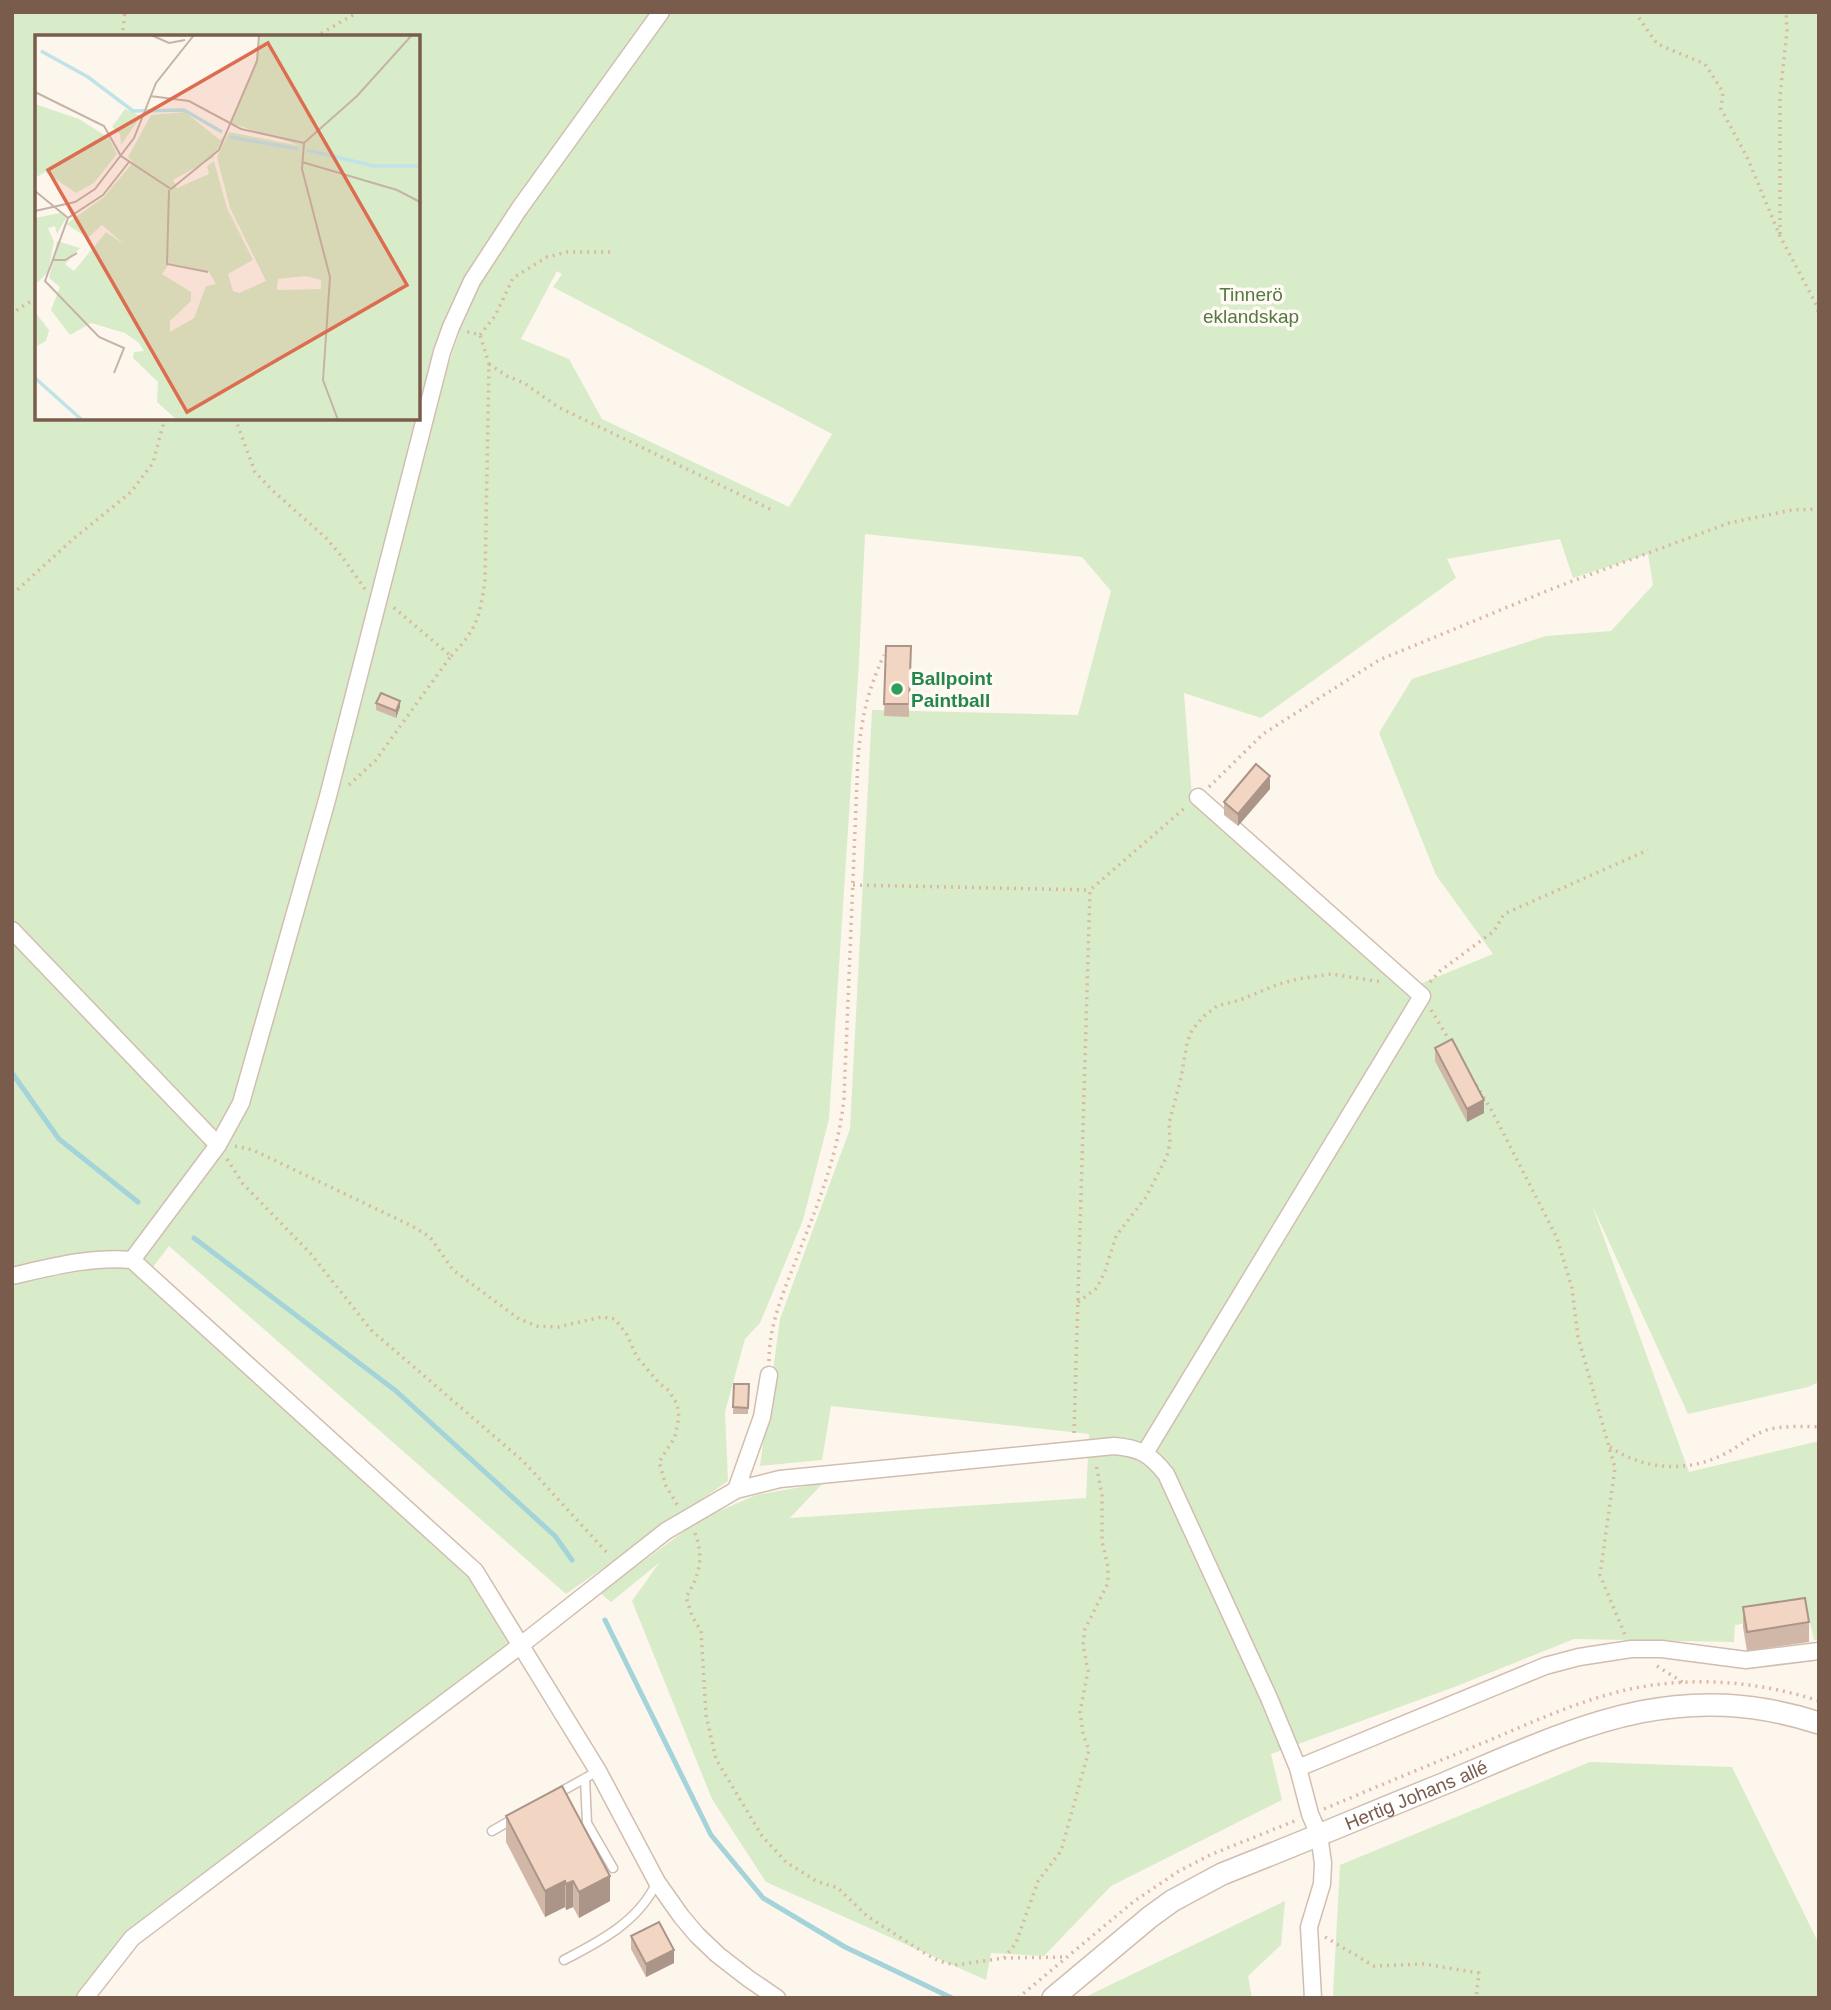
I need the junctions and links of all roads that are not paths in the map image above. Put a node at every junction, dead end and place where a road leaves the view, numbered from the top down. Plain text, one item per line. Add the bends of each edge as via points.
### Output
1 (661, 12) edge
2 (1198, 797) road end
3 (12, 930) edge
4 (219, 1143) junction
5 (132, 1259) junction
6 (12, 1276) edge
7 (769, 1375) road end
8 (1145, 1452) junction
9 (736, 1489) junction
10 (521, 1645) junction
11 (1819, 1651) edge
12 (1819, 1724) edge
13 (1298, 1768) junction
14 (591, 1775) junction
15 (550, 1798) edge
16 (527, 1811) edge
17 (492, 1831) dead end
18 (1319, 1835) junction
19 (613, 1868) dead end
20 (657, 1882) junction
21 (564, 1960) dead end
22 (85, 1998) edge
23 (777, 1998) edge
24 (1053, 1998) edge
25 (1313, 1998) edge

1 - 4 street via 519,209 472,281 451,327 242,1103
2 - 8 street via 1422,996
3 - 4 street
4 - 5 street
5 - 6 street via 89,1261
5 - 10 street via 475,1571
7 - 9 street via 762,1417
8 - 9 street via 1130,1447 1090,1448 791,1478
8 - 13 street via 1166,1474
9 - 10 street via 666,1531
10 - 14 street
10 - 22 street via 132,1938
11 - 13 street via 1746,1660 1662,1649 1579,1657 1545,1666
12 - 18 street, Hertig Johans allé via 1779,1711 1722,1704 1633,1713 1564,1733
13 - 18 street
14 - 15 lane
14 - 19 lane via 587,1823
14 - 20 street
16 - 17 lane
18 - 24 street, Hertig Johans allé via 1222,1874 1172,1901
18 - 25 street via 1322,1884 1309,1927
20 - 21 lane via 625,1924
20 - 23 street via 697,1935

